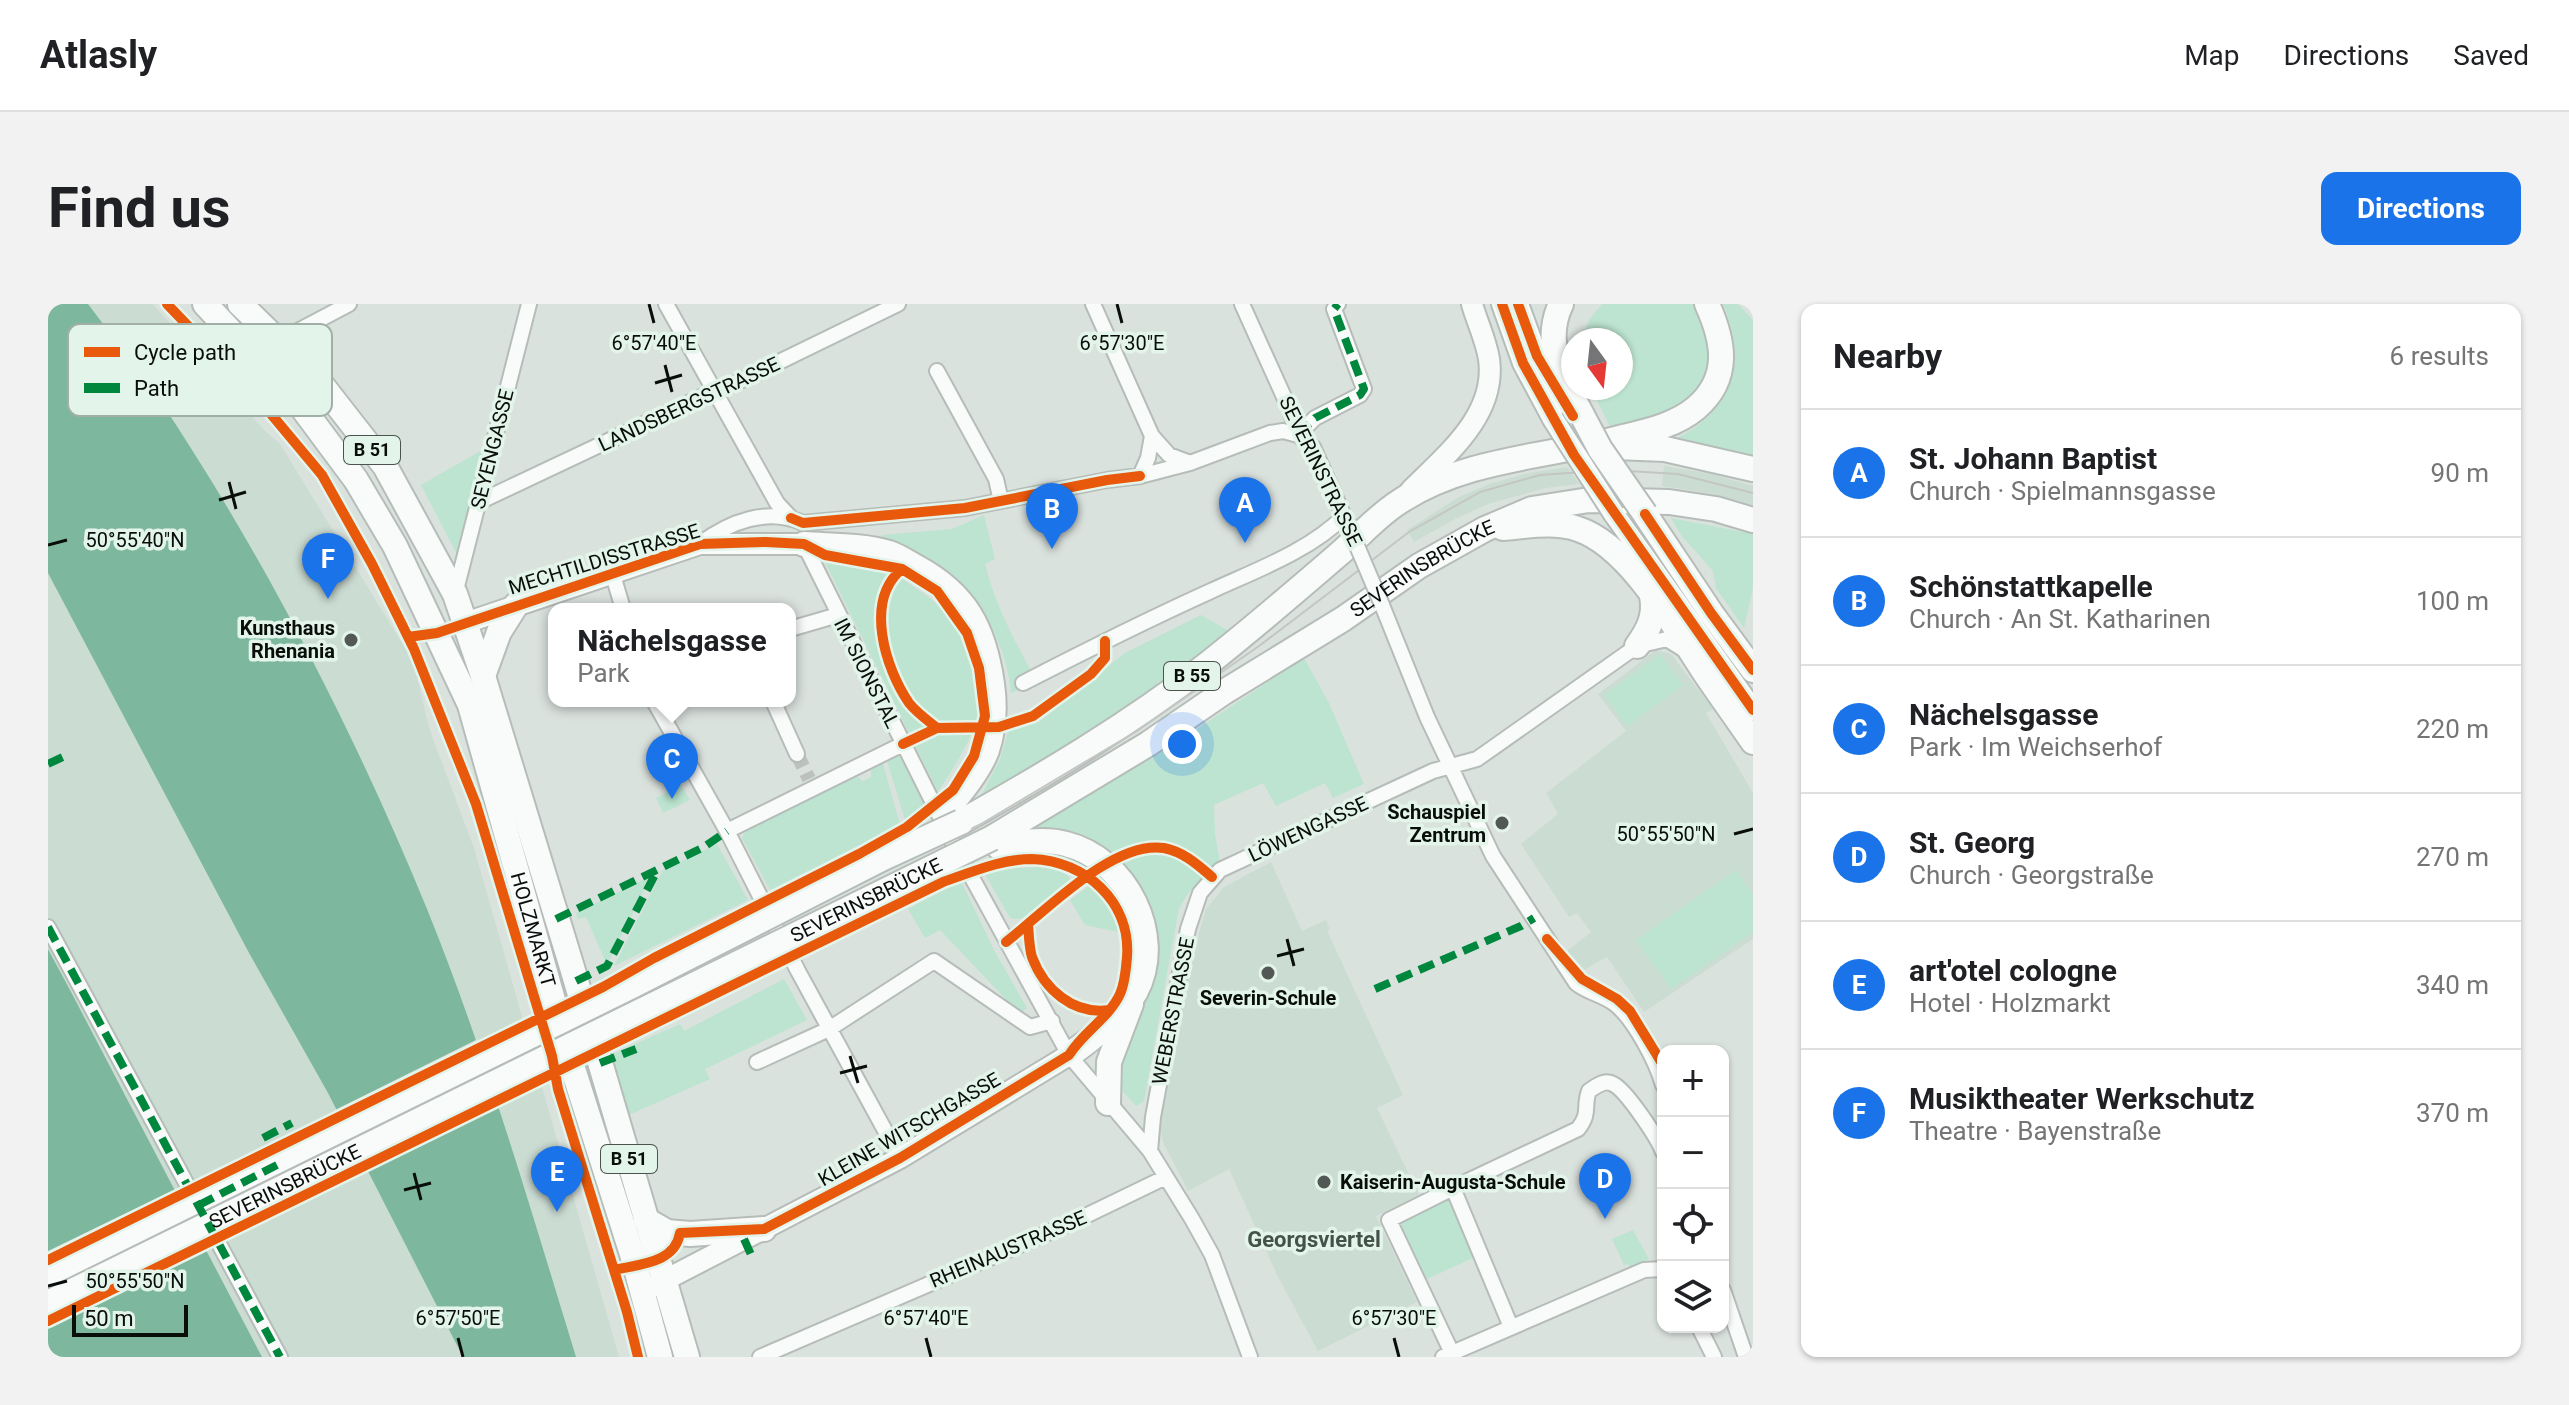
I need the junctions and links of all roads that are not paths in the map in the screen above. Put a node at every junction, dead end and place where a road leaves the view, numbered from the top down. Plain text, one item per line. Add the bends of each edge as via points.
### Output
1 (205, 304) edge
2 (240, 304) edge
3 (349, 304) edge
4 (529, 304) edge
5 (666, 304) edge
6 (898, 304) edge
7 (1093, 304) edge
8 (1242, 304) edge
9 (1338, 304) edge
10 (1472, 304) edge
11 (1502, 304) edge
12 (1518, 304) edge
13 (1561, 304) edge
14 (1707, 304) edge
15 (224, 324) edge
16 (259, 324) edge
17 (311, 324) edge
18 (937, 371) dead end
19 (714, 391) junction
20 (332, 398) edge
21 (308, 416) edge
22 (1569, 417) junction
23 (1298, 435) junction
24 (1152, 436) junction
25 (1594, 448) junction
26 (1190, 463) junction
27 (1753, 469) edge
28 (1140, 476) junction
29 (1001, 501) junction
30 (479, 502) junction
31 (1399, 502) junction
32 (791, 518) junction
33 (1753, 520) edge
34 (1347, 522) junction
35 (1485, 529) junction
36 (700, 544) junction
37 (804, 544) junction
38 (613, 575) junction
39 (455, 594) junction
40 (1652, 596) junction
41 (621, 603) edge
42 (516, 605) junction
43 (838, 615) junction
44 (429, 616) junction
45 (465, 623) junction
46 (796, 627) edge
47 (1637, 646) junction
48 (1696, 660) junction
49 (1753, 670) edge
50 (483, 676) junction
51 (1023, 683) dead end
52 (657, 707) edge
53 (776, 707) edge
54 (1753, 710) edge
55 (1753, 742) edge
56 (903, 744) junction
57 (797, 754) tunnel mouth
58 (1450, 767) junction
59 (727, 831) junction
60 (995, 843) junction
61 (883, 858) junction
62 (1212, 877) joint
63 (48, 927) edge
64 (1134, 994) junction
65 (1052, 1021) junction
66 (829, 1029) junction
67 (1069, 1055) junction
68 (757, 1062) dead end
69 (1657, 1073) edge
70 (1108, 1103) junction
71 (1657, 1136) edge
72 (1150, 1151) junction
73 (900, 1158) junction
74 (1166, 1177) junction
75 (1453, 1188) junction
76 (646, 1220) junction
77 (764, 1229) junction
78 (1657, 1269) edge
79 (48, 1274) edge
80 (664, 1280) junction
81 (642, 1292) junction
82 (48, 1303) edge
83 (1729, 1307) edge
84 (1511, 1327) junction
85 (1702, 1333) edge
86 (1448, 1355) edge
87 (280, 1357) edge
88 (660, 1357) edge
89 (687, 1357) edge
90 (760, 1357) edge
91 (1250, 1357) edge
92 (1714, 1357) edge
93 (1746, 1357) edge

1 - 15 main road, B 51
2 - 16 main road, B 51
3 - 17 street
4 - 30 street, SEYENGASSE
5 - 19 street
6 - 19 street, LANDSBERGSTRASSE
7 - 24 street
8 - 23 street, SEVERINSTRASSE
9 - 23 street via 1334,309 1364,389 1315,418
10 - 31 street, B 55 via 1489,358 1489,382 1479,411 1461,440
11 - 22 street via 1523,363
12 - 22 street via 1537,356
13 - 22 main road via 1554,348
14 - 25 main road via 1722,350 1720,371 1706,398 1680,418
18 - 29 street via 996,479
19 - 30 street, LANDSBERGSTRASSE
19 - 32 street via 777,503
20 - 39 main road, B 51 via 385,466
21 - 44 main road, B 51 via 356,480
22 - 25 main road, bridge
22 - 54 street, bridge via 1614,514
23 - 26 street via 1270,433
23 - 34 street, SEVERINSTRASSE via 1313,447
24 - 26 street via 1169,455
24 - 28 street
25 - 27 main road, B 55 via 1665,449
25 - 31 main road, SEVERINSBRÜCKE / B 55 via 1517,457 1461,473
25 - 49 main road, bridge
26 - 28 street
28 - 29 street
29 - 32 street via 803,523
30 - 39 street, SEYENGASSE
31 - 61 main road, SEVERINSBRÜCKE / B 55, bridge via 1276,609 1105,739 961,822
32 - 36 street via 751,517
33 - 35 main road, SEVERINSBRÜCKE / B 55 via 1669,502 1589,500 1532,509
34 - 51 street
34 - 58 street, SEVERINSTRASSE, bridge
35 - 40 main road via 1578,529 1622,558
35 - 60 main road, SEVERINSBRÜCKE / B 55 via 1419,566
36 - 37 street, MECHTILDISSTRASSE
36 - 38 street, MECHTILDISSTRASSE
37 - 43 street, IM SIONSTAL
37 - 61 main road, bridge via 892,554 937,579 967,609 989,661 994,699 986,752 940,817
38 - 41 street
38 - 42 street, MECHTILDISSTRASSE
39 - 45 main road, B 51
40 - 47 main road via 1649,628
40 - 48 main road
42 - 45 street, MECHTILDISSTRASSE
42 - 50 main road via 499,632
43 - 46 street
43 - 56 street, IM SIONSTAL
44 - 45 main road
44 - 81 main road, HOLZMARKT / B 51 via 470,705
45 - 50 main road, HOLZMARKT / B 51
47 - 48 street via 1667,639
47 - 58 street, LÖWENGASSE via 1477,759
48 - 55 main road
50 - 76 main road, HOLZMARKT / B 51
52 - 59 street
53 - 57 street
56 - 59 street via 811,784
56 - 65 street, IM SIONSTAL
58 - 62 street, LÖWENGASSE
58 - 69 street, SEVERINSTRASSE via 1493,856 1564,966 1576,983 1616,1005 1632,1022
59 - 66 street
60 - 64 main road via 1064,843 1105,865 1134,900 1145,933 1145,963
60 - 82 main road, SEVERINSBRÜCKE, bridge
61 - 79 main road, SEVERINSBRÜCKE / B 55, bridge
62 - 72 street, WEBERSTRASSE via 1200,893 1188,929
63 - 87 street
64 - 67 main road
64 - 70 main road via 1109,1062
65 - 66 street via 1030,1027 934,961
65 - 67 street, IM SIONSTAL
66 - 68 street
66 - 73 street
67 - 70 street, IM SIONSTAL
67 - 73 street, KLEINE WITSCHGASSE
70 - 72 street, IM SIONSTAL
71 - 75 street via 1615,1084 1606,1082 1589,1091 1585,1120 1578,1129
72 - 74 street, IM SIONSTAL
73 - 77 street, KLEINE WITSCHGASSE
74 - 90 street, RHEINAUSTRASSE
74 - 91 street, IM SIONSTAL via 1212,1255
75 - 84 street
75 - 86 street via 1389,1220
76 - 77 main road via 667,1232 690,1234
76 - 80 main road, HOLZMARKT / B 51
77 - 80 street, KLEINE WITSCHGASSE
78 - 84 street via 1644,1270
80 - 81 street
80 - 89 main road, HOLZMARKT / B 51
81 - 88 main road, HOLZMARKT / B 51
83 - 93 street
84 - 86 street
85 - 92 street

